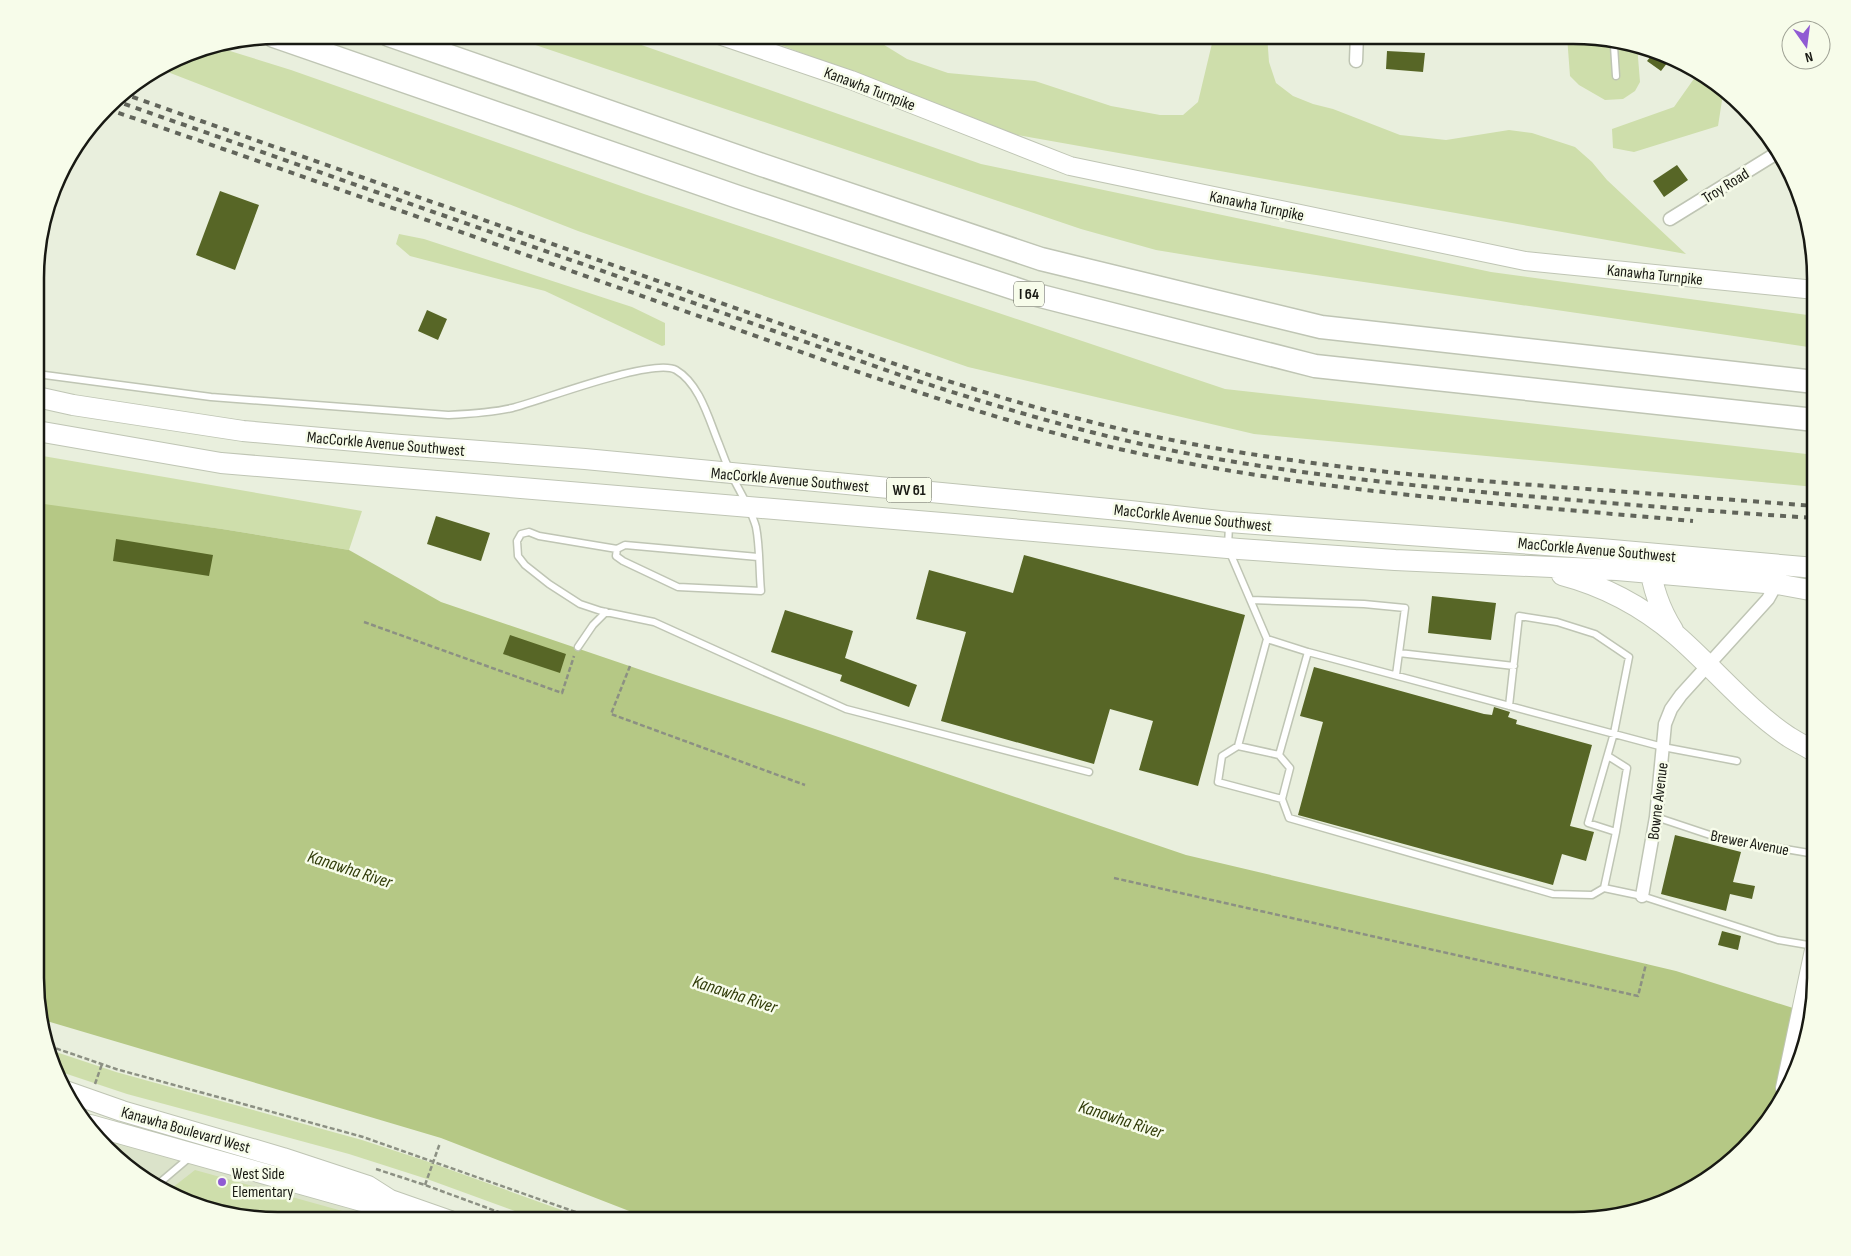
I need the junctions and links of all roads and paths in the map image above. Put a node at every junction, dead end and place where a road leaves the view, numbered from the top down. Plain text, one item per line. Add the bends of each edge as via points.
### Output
1 (297, 44) edge
2 (415, 44) edge
3 (745, 44) edge
4 (1356, 44) edge
5 (1614, 47) edge
6 (1356, 61) dead end
7 (1616, 76) dead end
8 (1773, 156) edge
9 (1670, 219) dead end
10 (1807, 289) edge
11 (44, 375) edge
12 (1807, 381) edge
13 (44, 400) edge
14 (1807, 419) edge
15 (44, 432) edge
16 (731, 473) junction
17 (748, 507) junction
18 (1229, 522) junction
19 (1228, 548) junction
20 (617, 549) junction
21 (1649, 554) junction
22 (758, 557) junction
23 (1504, 564) junction
24 (1783, 565) junction
25 (1807, 567) edge
26 (1650, 573) junction
27 (1778, 584) junction
28 (1807, 589) edge
29 (1251, 600) junction
30 (606, 612) junction
31 (364, 622) dead end
32 (1675, 634) junction
33 (1267, 639) junction
34 (578, 647) joint
35 (1308, 652) junction
36 (1399, 653) junction
37 (630, 666) dead end
38 (1514, 666) junction
39 (1708, 666) junction
40 (1396, 675) junction
41 (1509, 706) junction
42 (1614, 733) junction
43 (1238, 746) junction
44 (1663, 747) junction
45 (1807, 747) edge
46 (1279, 755) junction
47 (1608, 756) junction
48 (1738, 761) dead end
49 (1089, 772) dead end
50 (805, 785) dead end
51 (1282, 799) junction
52 (1656, 817) junction
53 (1616, 832) junction
54 (1807, 853) edge
55 (1114, 878) dead end
56 (1604, 888) junction
57 (1642, 896) junction
58 (1807, 946) edge
59 (1646, 964) dead end
60 (1807, 990) edge
61 (54, 1048) edge
62 (1792, 1062) edge
63 (102, 1064) junction
64 (94, 1090) dead end
65 (75, 1094) edge
66 (99, 1129) edge
67 (440, 1143) dead end
68 (193, 1155) junction
69 (433, 1160) junction
70 (162, 1182) edge
71 (425, 1184) dead end
72 (390, 1200) junction
73 (386, 1212) edge
74 (417, 1212) edge
75 (576, 1212) edge

1 - 14 highway, I 64 via 1024,292 1315,366
2 - 12 highway, I 64 via 1042,259 1321,327
3 - 10 main road, Kanawha Turnpike via 851,80 1070,166 1526,261
4 - 6 street
5 - 7 lane
8 - 9 street, Troy Road
11 - 16 lane via 211,397 448,415 511,408 617,375 657,368 674,369 687,378 699,397
13 - 16 main road, MacCorkle Avenue Southwest / WV 61 via 243,431
15 - 17 main road, MacCorkle Avenue Southwest / WV 61 via 221,463
16 - 17 lane
16 - 18 main road, MacCorkle Avenue Southwest / WV 61
17 - 19 main road, MacCorkle Avenue Southwest / WV 61
17 - 22 lane via 755,526
18 - 19 lane
18 - 21 main road, MacCorkle Avenue Southwest / WV 61
19 - 23 main road, MacCorkle Avenue Southwest / WV 61
19 - 29 lane
20 - 22 lane via 625,545
20 - 22 lane via 616,556 623,561 678,587 761,591
20 - 30 lane via 529,532 521,534 517,541 518,556 549,584 580,604
21 - 24 main road, MacCorkle Avenue Southwest / WV 61
21 - 26 main road
23 - 26 main road, MacCorkle Avenue Southwest / WV 61
23 - 32 main road via 1583,580 1624,598
24 - 25 main road, MacCorkle Avenue Southwest
24 - 27 street, Bowne Avenue
26 - 27 main road, MacCorkle Avenue Southwest / WV 61
26 - 32 main road via 1663,614
27 - 28 main road, MacCorkle Avenue Southwest
27 - 39 street, Bowne Avenue
29 - 33 lane
29 - 36 lane via 1405,608
30 - 34 lane
30 - 49 lane via 654,622 846,709
31 - 34 path via 562,693
32 - 39 main road
33 - 35 lane
33 - 43 lane
35 - 40 lane
35 - 46 lane
36 - 38 lane
36 - 40 lane
37 - 50 path via 610,714
38 - 41 lane
38 - 42 lane via 1519,616 1557,622 1595,634 1629,657
39 - 44 street, Bowne Avenue via 1671,709 1665,724
39 - 45 main road via 1765,718
40 - 41 lane
41 - 42 lane
42 - 44 lane
42 - 47 lane
43 - 46 lane
43 - 51 lane via 1222,756 1218,782
44 - 48 lane
44 - 52 street, Bowne Avenue
46 - 51 lane via 1290,768
47 - 53 lane via 1627,768
47 - 53 lane via 1588,823
51 - 56 lane via 1289,818 1554,894 1592,894
52 - 54 lane, Brewer Avenue via 1718,838
52 - 57 street, Bowne Avenue
53 - 56 lane
55 - 59 path via 1638,996
56 - 57 lane
57 - 58 lane via 1778,940
60 - 62 main road
61 - 63 path
63 - 64 path
63 - 69 path via 363,1137
65 - 72 main road, Kanawha Boulevard West via 368,1186
66 - 68 main road, Kanawha Boulevard West
67 - 69 path
68 - 70 lane
68 - 72 main road, Kanawha Boulevard West via 371,1203
69 - 71 path
69 - 75 path
72 - 73 main road
72 - 74 main road, Kanawha Boulevard West

